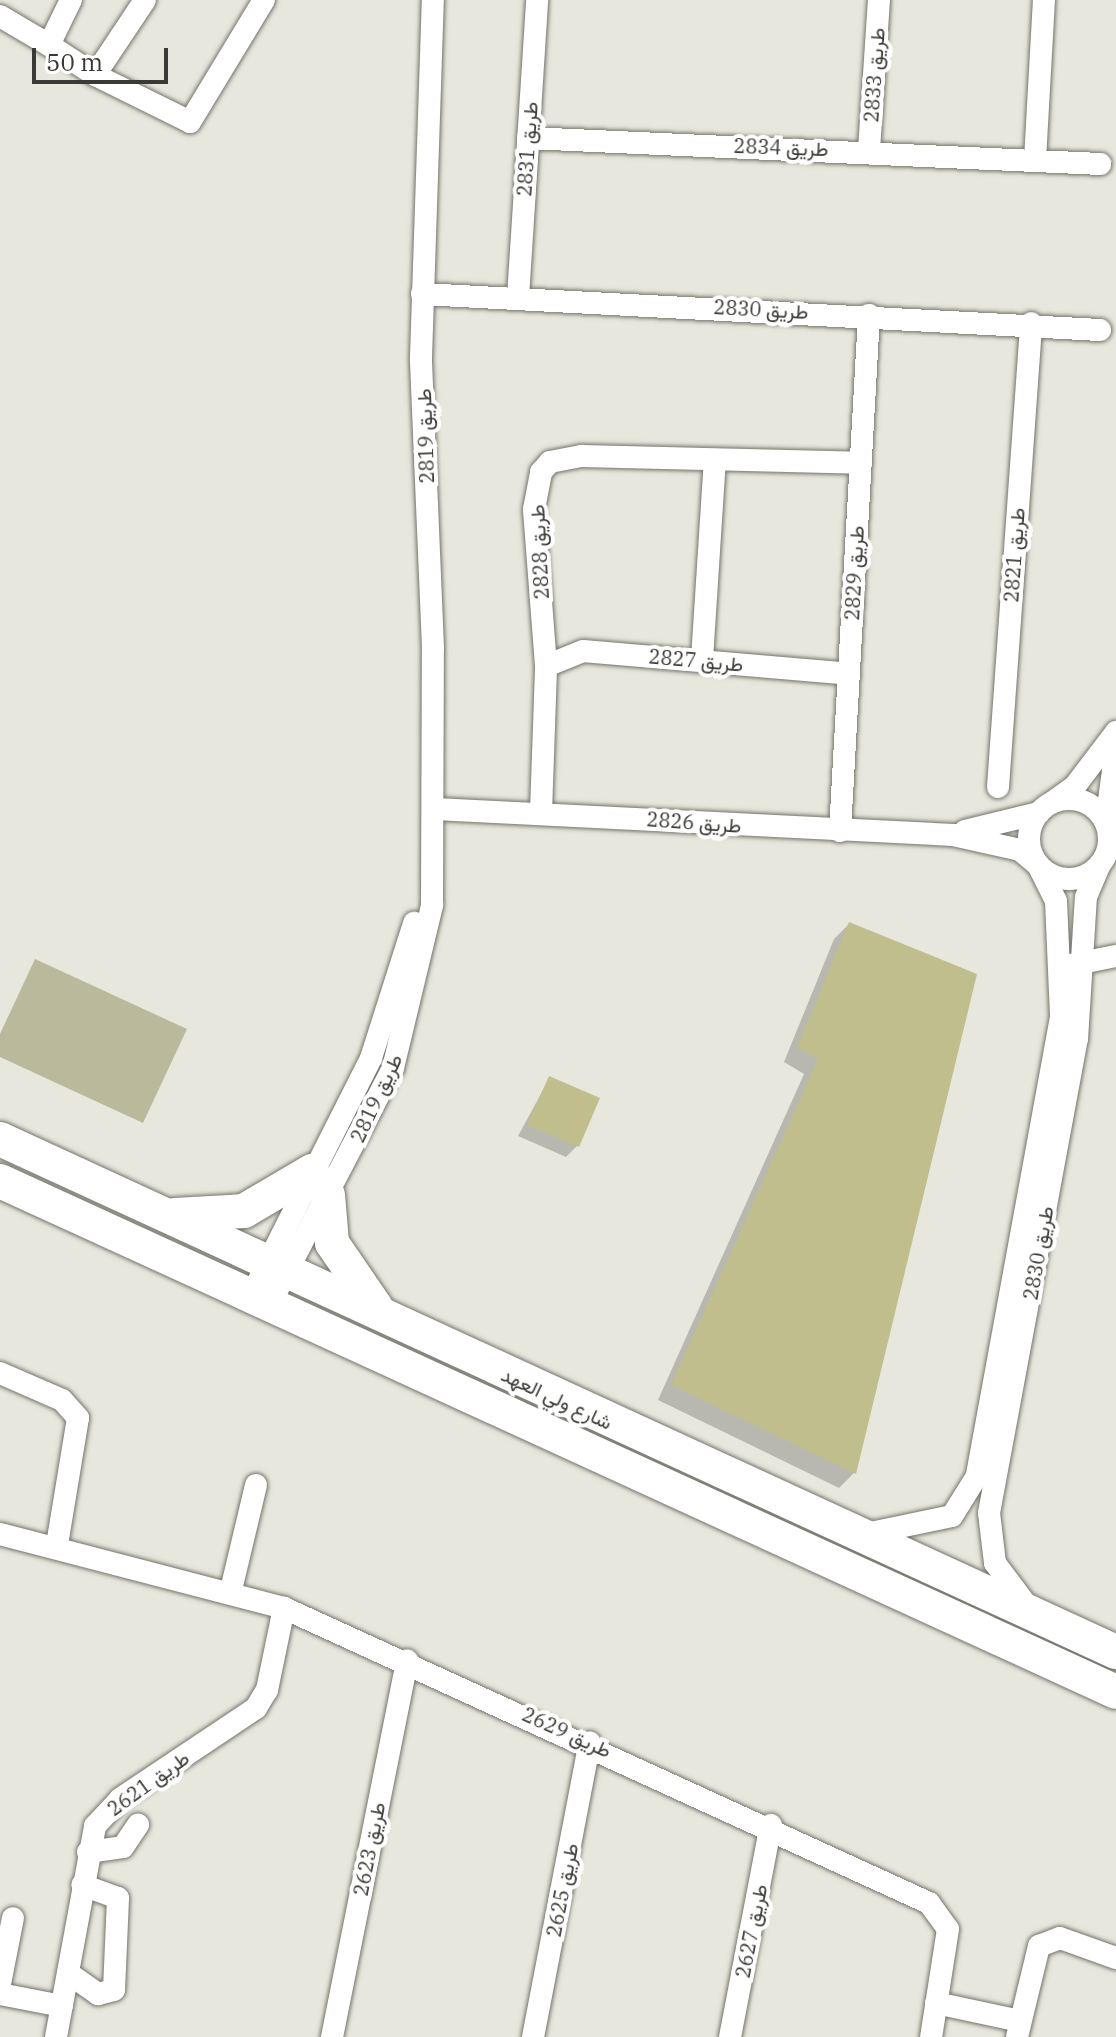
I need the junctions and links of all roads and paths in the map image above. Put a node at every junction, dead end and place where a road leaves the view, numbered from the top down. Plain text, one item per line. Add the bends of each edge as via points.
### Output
1 (71, 0) edge
2 (145, 0) edge
3 (264, 0) edge
4 (433, 0) edge
5 (537, 0) edge
6 (879, 0) edge
7 (1044, 0) edge
8 (0, 16) edge
9 (49, 45) junction
10 (95, 75) junction
11 (528, 138) junction
12 (869, 150) junction
13 (1035, 160) junction
14 (1100, 164) dead end
15 (422, 294) junction
16 (518, 297) junction
17 (869, 315) junction
18 (1031, 323) junction
19 (1100, 330) dead end
20 (715, 460) junction
21 (859, 463) junction
22 (702, 659) junction
23 (546, 666) junction
24 (849, 674) junction
25 (1116, 732) edge
26 (1116, 748) edge
27 (998, 787) dead end
28 (435, 809) junction
29 (1044, 809) junction
30 (541, 812) junction
31 (1106, 823) junction
32 (840, 831) junction
33 (953, 835) junction
34 (1038, 865) junction
35 (1099, 866) junction
36 (431, 873) junction
37 (1082, 921) junction
38 (1116, 948) edge
39 (1116, 956) edge
40 (1073, 963) junction
41 (391, 1001) junction
42 (414, 1003) junction
43 (371, 1058) junction
44 (393, 1068) junction
45 (0, 1139) edge
46 (320, 1183) junction
47 (10, 1185) edge
48 (172, 1215) junction
49 (266, 1284) junction
50 (379, 1310) junction
51 (0, 1373) edge
52 (256, 1485) dead end
53 (0, 1534) edge
54 (864, 1534) junction
55 (57, 1545) junction
56 (231, 1590) junction
57 (284, 1608) junction
58 (1046, 1621) junction
59 (1116, 1652) edge
60 (407, 1660) junction
61 (1116, 1692) edge
62 (590, 1742) junction
63 (138, 1825) dead end
64 (771, 1825) junction
65 (88, 1852) junction
66 (82, 1885) junction
67 (13, 1918) dead end
68 (1116, 1958) edge
69 (68, 1973) junction
70 (0, 1984) edge
71 (0, 1994) edge
72 (62, 2006) junction
73 (936, 2009) junction
74 (1018, 2030) edge
75 (56, 2037) edge
76 (332, 2037) edge
77 (533, 2037) edge
78 (730, 2037) edge
79 (931, 2037) edge

1 - 9 street
2 - 10 street
3 - 10 street via 190,122
4 - 15 street, طريق 2819
5 - 11 street, طريق 2831
6 - 12 street, طريق 2833
7 - 13 street
8 - 9 street
9 - 10 street
11 - 12 street, طريق 2834
11 - 16 street, طريق 2831
12 - 13 street, طريق 2834
13 - 14 street, طريق 2834
15 - 16 street, طريق 2830
15 - 28 street, طريق 2819
16 - 17 street, طريق 2830
17 - 18 street, طريق 2830
17 - 21 street, طريق 2829
18 - 19 street, طريق 2830
18 - 27 street, طريق 2821
20 - 21 street, طريق 2828
20 - 22 street
20 - 23 street, طريق 2828 via 566,457 541,472 534,509
21 - 24 street, طريق 2829
22 - 23 street, طريق 2827 via 583,651
22 - 24 street, طريق 2827
23 - 30 street, طريق 2828
24 - 32 street, طريق 2829
25 - 29 street via 1075,786
26 - 31 street
28 - 30 street, طريق 2826
28 - 36 street, طريق 2819
29 - 31 street via 1081,801
29 - 33 street, طريق 2826
29 - 34 street via 1029,844
30 - 32 street, طريق 2826
31 - 35 street via 1109,846
32 - 33 street, طريق 2826
33 - 34 street, طريق 2826 via 1020,850
34 - 35 street via 1068,879
34 - 40 street, طريق 2830 via 1056,901
35 - 37 street, طريق 2830
36 - 41 street, طريق 2819
36 - 42 street, طريق 2819
37 - 38 street
37 - 40 street, طريق 2830
39 - 40 street
40 - 54 street, طريق 2830 via 973,1492 952,1516
40 - 58 street, طريق 2830 via 1077,1039 989,1513 1000,1575
41 - 42 street
41 - 43 street, طريق 2819
42 - 44 street, طريق 2819
43 - 44 street
43 - 46 street, طريق 2819
44 - 46 street, طريق 2819
45 - 48 main road, شارع ولي العهد
46 - 48 main road via 244,1211
46 - 49 street, طريق 2819
46 - 50 main road via 341,1262
47 - 49 main road, شارع ولي العهد
48 - 49 main road, شارع ولي العهد
49 - 50 main road, شارع ولي العهد
49 - 61 main road, شارع ولي العهد
50 - 54 main road, شارع ولي العهد
51 - 55 street via 62,1400 78,1418
52 - 56 street
53 - 55 street, طريق 2629
54 - 58 main road, شارع ولي العهد
55 - 56 street, طريق 2629
56 - 57 street, طريق 2629
57 - 60 street, طريق 2629
57 - 65 street, طريق 2621 via 267,1690 256,1708 108,1809
58 - 59 main road, شارع ولي العهد
60 - 62 street, طريق 2629
60 - 76 street, طريق 2623
62 - 64 street, طريق 2629
62 - 77 street, طريق 2625
63 - 65 street via 123,1847
64 - 73 street, طريق 2629 via 942,1913 948,1937
64 - 78 street, طريق 2627
65 - 66 street, طريق 2621
66 - 69 street, طريق 2621
66 - 69 street via 118,1898 114,1990 98,1994
67 - 70 street
68 - 74 street via 1067,1939 1045,1941 1032,1959
69 - 72 street, طريق 2621
71 - 72 street
72 - 75 street, طريق 2621
73 - 74 street
73 - 79 street, طريق 2629

